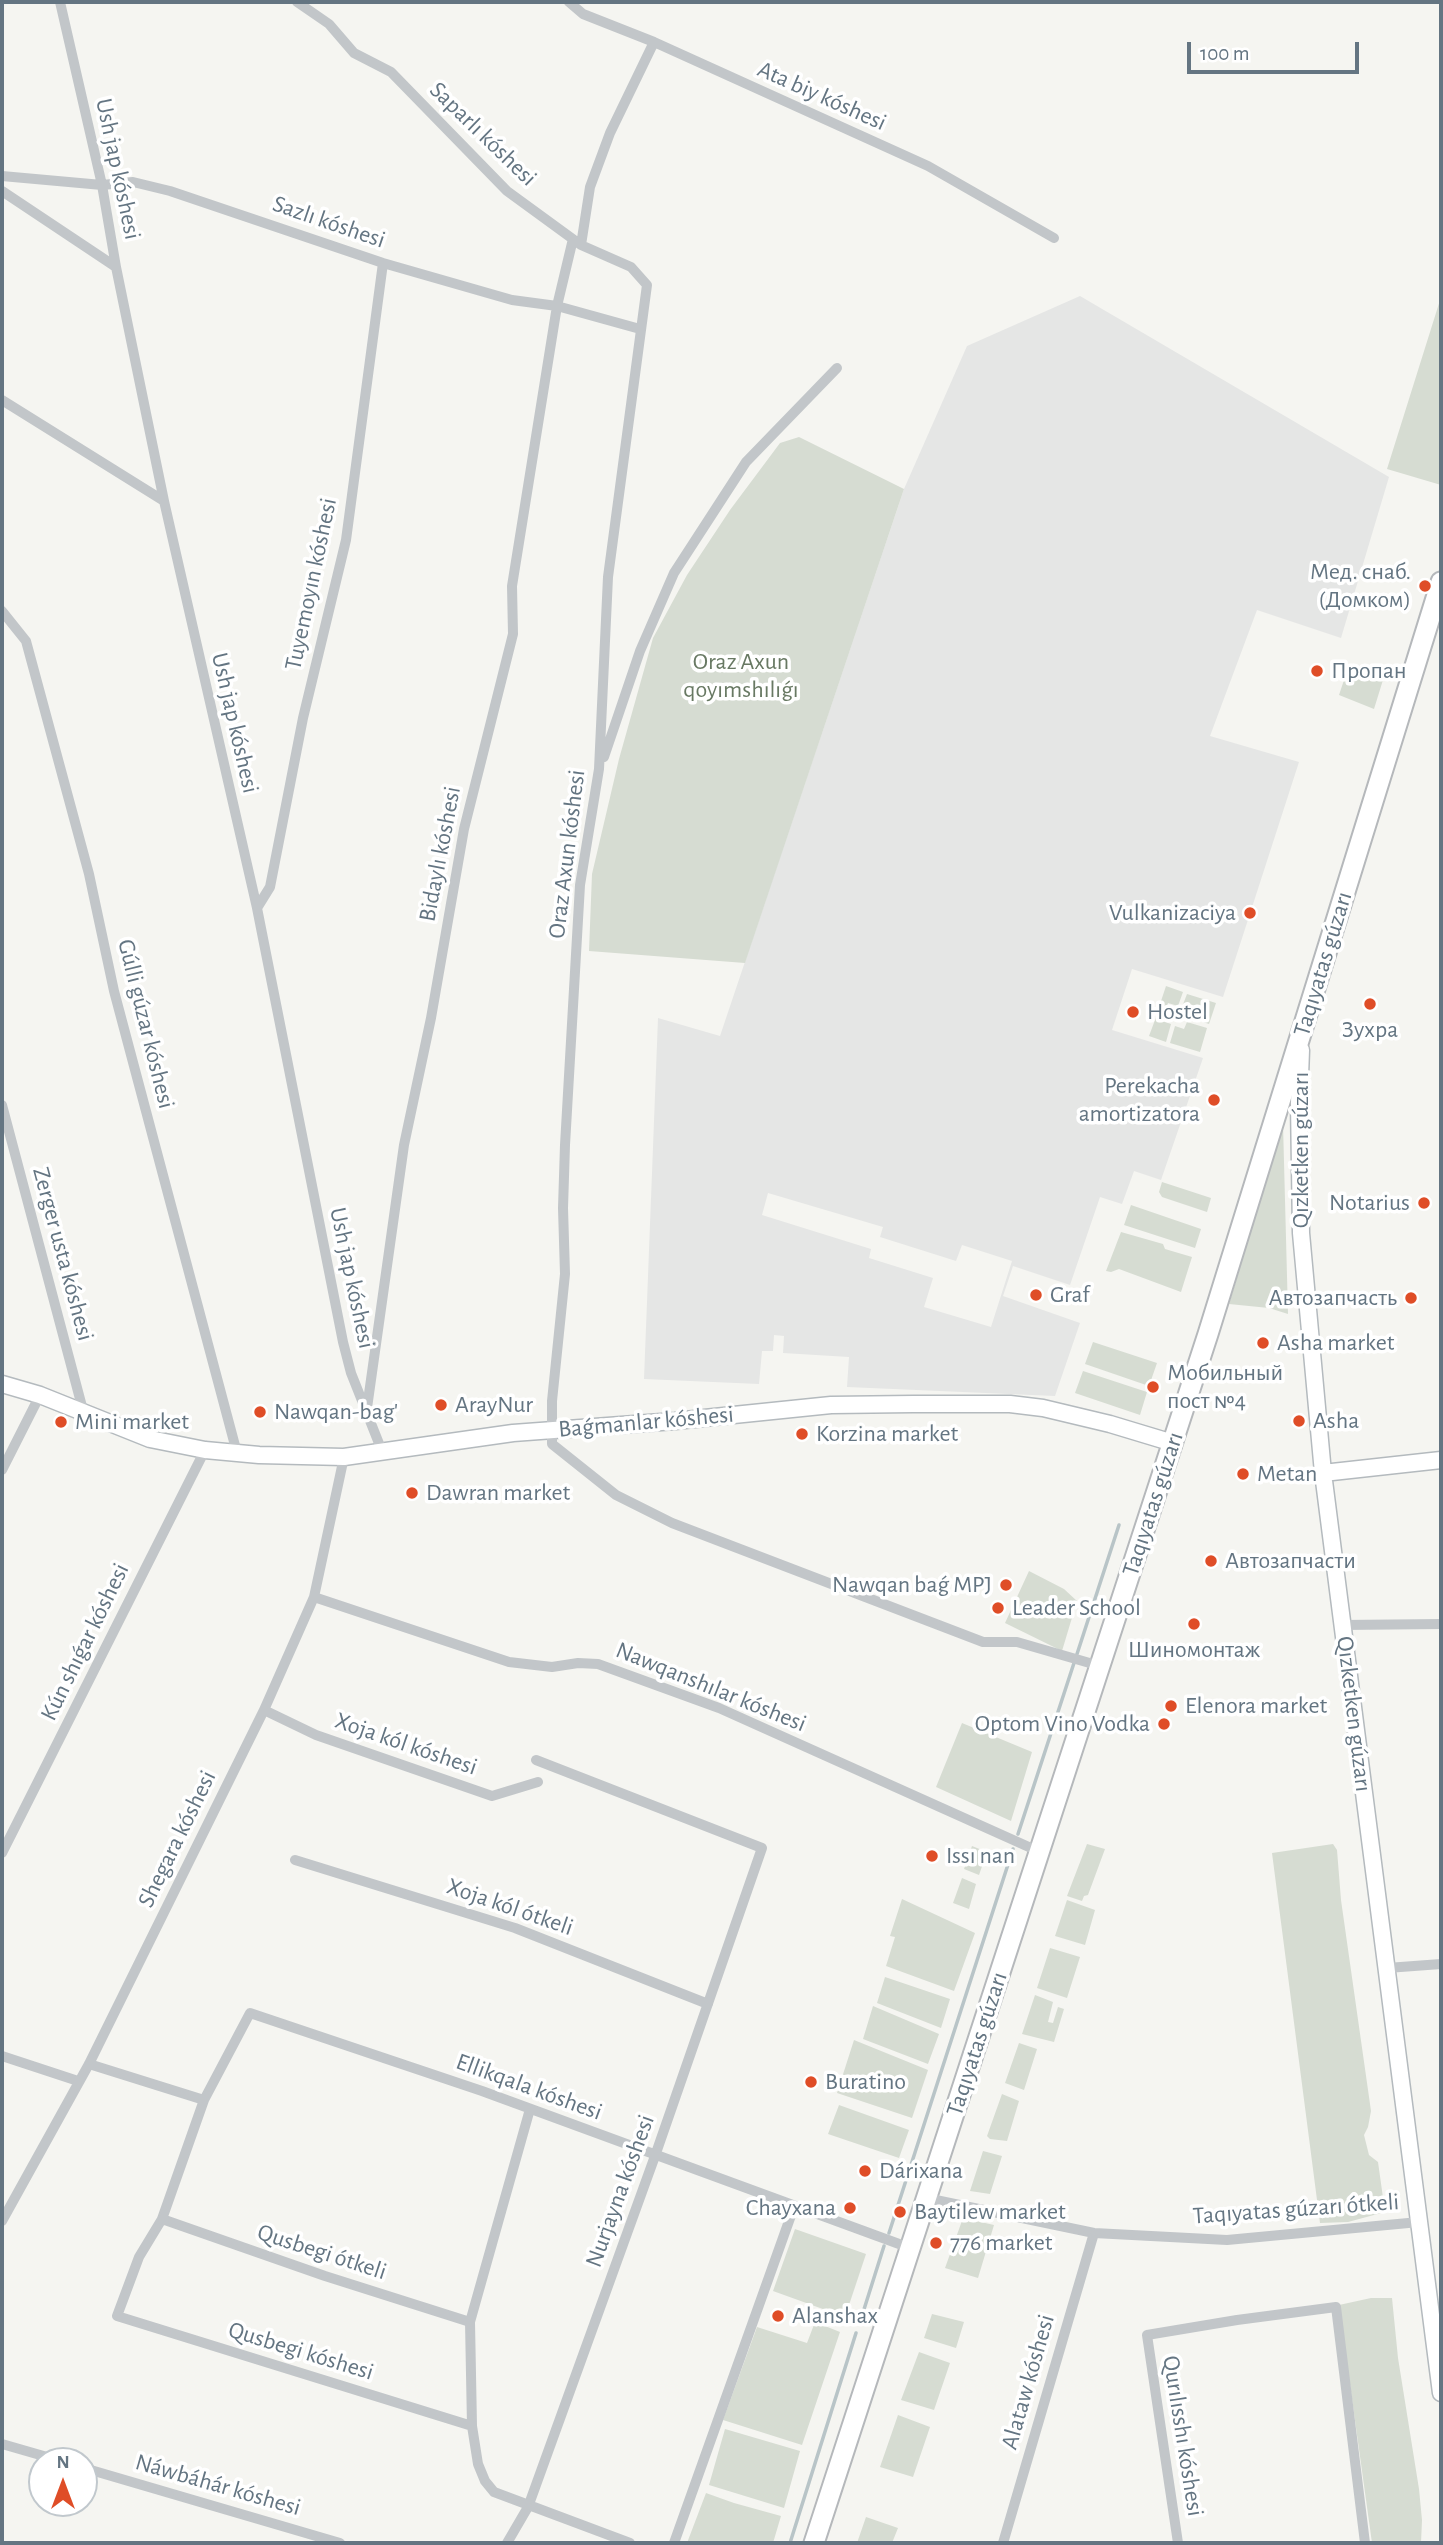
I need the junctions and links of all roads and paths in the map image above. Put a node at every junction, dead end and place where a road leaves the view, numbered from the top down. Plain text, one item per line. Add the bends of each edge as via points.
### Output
1 (60, 2) edge
2 (298, 2) edge
3 (569, 2) edge
4 (654, 42) junction
5 (2, 176) edge
6 (102, 185) junction
7 (2, 191) edge
8 (1054, 238) dead end
9 (577, 242) junction
10 (383, 263) junction
11 (116, 267) junction
12 (647, 285) joint
13 (557, 306) junction
14 (640, 329) junction
15 (837, 368) dead end
16 (2, 400) edge
17 (164, 500) junction
18 (1441, 582) edge
19 (2, 611) edge
20 (599, 769) junction
21 (257, 908) junction
22 (1302, 1032) junction
23 (2, 1105) edge
24 (2, 1384) edge
25 (40, 1395) junction
26 (367, 1411) junction
27 (84, 1414) junction
28 (553, 1431) junction
29 (1173, 1443) junction
30 (205, 1450) junction
31 (382, 1451) junction
32 (237, 1453) junction
33 (344, 1457) junction
34 (1441, 1460) edge
35 (2, 1470) edge
36 (1323, 1473) junction
37 (314, 1597) junction
38 (1342, 1625) junction
39 (1441, 1625) edge
40 (1100, 1666) junction
41 (264, 1710) junction
42 (536, 1760) dead end
43 (538, 1782) dead end
44 (1040, 1852) junction
45 (2, 1853) edge
46 (295, 1860) dead end
47 (1441, 1965) edge
48 (1387, 1968) junction
49 (708, 2004) junction
50 (2, 2056) edge
51 (89, 2064) junction
52 (78, 2081) junction
53 (204, 2100) junction
54 (530, 2109) junction
55 (655, 2156) junction
56 (926, 2198) junction
57 (794, 2207) junction
58 (162, 2219) junction
59 (2, 2221) edge
60 (1419, 2222) junction
61 (1094, 2233) junction
62 (910, 2248) junction
63 (470, 2322) junction
64 (1441, 2393) edge
65 (472, 2426) junction
66 (2, 2444) edge
67 (28, 2451) edge
68 (98, 2472) edge
69 (528, 2507) junction
70 (595, 2531) junction
71 (341, 2543) edge
72 (507, 2543) edge
73 (591, 2543) edge
74 (630, 2543) edge
75 (674, 2543) edge
76 (814, 2543) edge
77 (1003, 2543) edge
78 (1178, 2543) edge
79 (1365, 2543) edge

1 - 6 street, Ush jap kóshesi
2 - 9 street, Saparlı kóshesi via 329,24 354,53 391,72 507,191
3 - 4 street, Ata biy kóshesi via 583,14
4 - 8 street, Ata biy kóshesi via 928,166
4 - 9 street, Bidaylı kóshesi via 610,133
5 - 6 street, Sazlı kóshesi
6 - 10 street, Sazlı kóshesi via 133,182 170,191
6 - 11 street, Ush jap kóshesi
7 - 11 street
9 - 12 street, Saparlı kóshesi via 631,267
9 - 13 street, Bidaylı kóshesi
10 - 13 street, Sazlı kóshesi via 512,300
10 - 21 street, Tuyemoyın kóshesi via 346,540 303,718 270,887
11 - 17 street, Ush jap kóshesi
12 - 14 street, Oraz Axun kóshesi
13 - 14 street, Sazlı kóshesi
13 - 26 street, Bidaylı kóshesi via 512,586 513,634 464,829 404,1145
14 - 20 street, Oraz Axun kóshesi via 607,587
15 - 20 street via 746,462 674,573 640,651
16 - 17 street
17 - 21 street, Ush jap kóshesi
18 - 22 highway, Taqıyatas gúzarı
19 - 32 street, Gúlli gúzar kóshesi via 26,641
20 - 28 street, Oraz Axun kóshesi via 580,886 565,1158 565,1274
21 - 26 street, Ush jap kóshesi via 344,1342
22 - 29 highway, Taqıyatas gúzarı
22 - 36 street, Qızketken gúzarı via 1301,1233
23 - 27 street, Zerger usta kóshesi
24 - 25 street, Baǵmanlar kóshesi
25 - 27 street, Baǵmanlar kóshesi
25 - 35 street
26 - 31 street, Ush jap kóshesi
27 - 30 street, Baǵmanlar kóshesi via 149,1439
28 - 29 street, Baǵmanlar kóshesi via 831,1405 981,1403 1043,1408
28 - 31 street, Baǵmanlar kóshesi
28 - 40 street via 552,1444 616,1495 672,1523 983,1642 1017,1642
29 - 40 highway, Taqıyatas gúzarı
30 - 32 street, Baǵmanlar kóshesi
30 - 45 street, Kún shıǵar kóshesi
31 - 33 street, Baǵmanlar kóshesi
32 - 33 street, Baǵmanlar kóshesi
33 - 37 street, Shegara kóshesi
34 - 36 street
36 - 38 street, Qızketken gúzarı
37 - 41 street, Shegara kóshesi
37 - 44 street, Nawqanshılar kóshesi via 509,1662 552,1667 598,1664 719,1708
38 - 39 street
38 - 48 street, Qızketken gúzarı
40 - 44 highway, Taqıyatas gúzarı
41 - 43 street, Xoja kól kóshesi via 316,1735 492,1796
41 - 51 street, Shegara kóshesi
42 - 49 street, Nurjayna kóshesi via 762,1848
44 - 56 highway, Taqıyatas gúzarı
46 - 49 street, Xoja kól ótkeli via 515,1928
47 - 48 street
48 - 60 street, Qızketken gúzarı
49 - 55 street, Nurjayna kóshesi
50 - 52 street
51 - 52 street, Shegara kóshesi
51 - 53 street
52 - 59 street, Shegara kóshesi
53 - 54 street, Ellikqala kóshesi via 250,2013
53 - 58 street
54 - 55 street, Ellikqala kóshesi
54 - 63 street
55 - 57 street, Ellikqala kóshesi
55 - 69 street, Nurjayna kóshesi
56 - 61 street, Taqıyatas gúzarı ótkeli
56 - 62 highway, Taqıyatas gúzarı
57 - 62 street, Ellikqala kóshesi
57 - 75 street
58 - 63 street, Qusbegi ótkeli
58 - 65 street, Qusbegi kóshesi via 139,2258 117,2316
60 - 61 street, Taqıyatas gúzarı ótkeli via 1227,2240
60 - 64 street, Qızketken gúzarı
61 - 77 street, Alataw kóshesi
62 - 76 highway, Taqıyatas gúzarı
63 - 65 street
65 - 69 street via 485,2481 495,2492
66 - 67 street
68 - 71 street, Náwbáhár kóshesi
69 - 70 street
69 - 72 street, Nurjayna kóshesi
70 - 73 street
70 - 74 street
78 - 79 street, Qurılısshı kóshesi via 1147,2335 1335,2307

